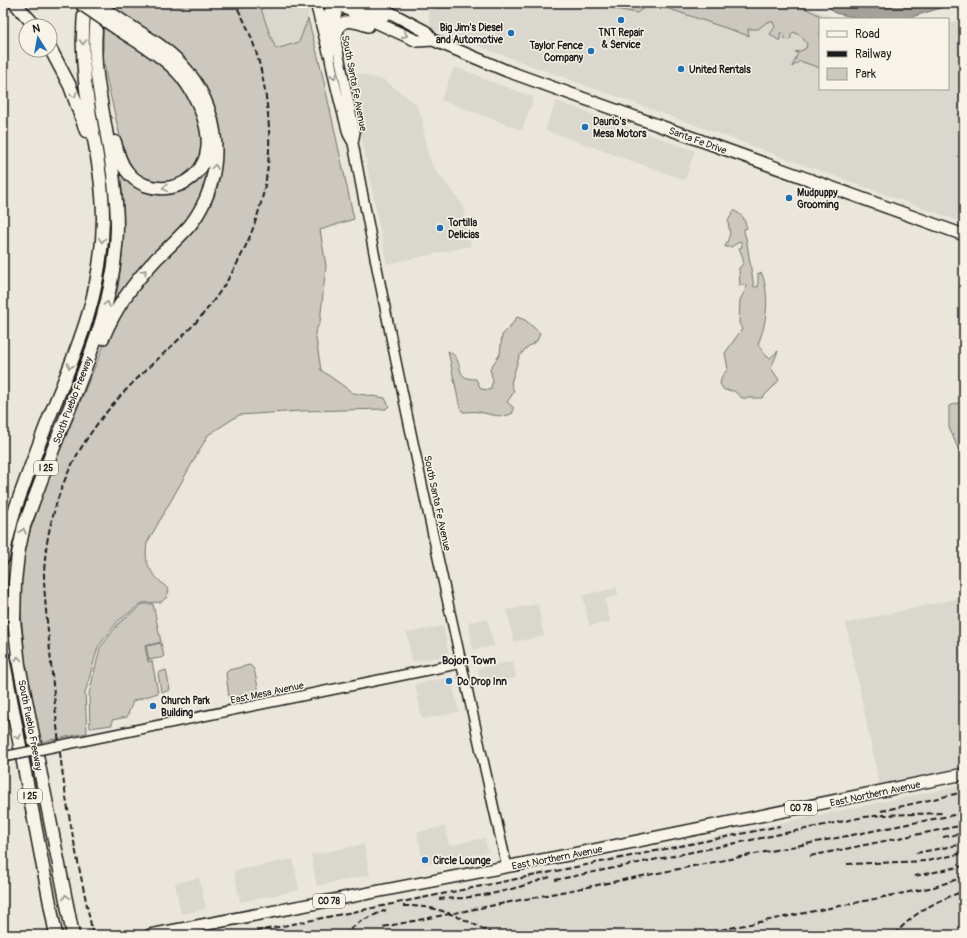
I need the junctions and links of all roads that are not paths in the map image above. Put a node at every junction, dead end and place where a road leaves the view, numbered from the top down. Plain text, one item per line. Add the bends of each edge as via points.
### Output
1 (15, 3) edge
2 (80, 3) edge
3 (85, 3) edge
4 (97, 3) edge
5 (316, 3) edge
6 (338, 3) edge
7 (350, 3) edge
8 (372, 3) edge
9 (28, 18) edge
10 (377, 23) junction
11 (118, 24) junction
12 (412, 24) junction
13 (433, 40) junction
14 (336, 41) junction
15 (329, 52) junction
16 (55, 58) edge
17 (96, 66) junction
18 (353, 143) junction
19 (103, 218) junction
20 (964, 235) edge
21 (76, 390) junction
22 (3, 558) edge
23 (3, 657) edge
24 (462, 663) junction
25 (3, 757) edge
26 (964, 774) edge
27 (507, 866) junction
28 (73, 932) edge
29 (55, 935) edge
30 (150, 935) edge

1 - 9 highway
2 - 11 highway, bridge
3 -> 19 highway, South Pueblo Freeway / I 25 via 83,66 101,184
4 - 11 highway, bridge
4 - 17 highway, South Pueblo Freeway / I 25
5 - 15 main road
6 - 10 main road, Santa Fe Drive
6 - 14 street, South Santa Fe Avenue via 333,31
6 - 15 street, South Santa Fe Avenue via 332,6 328,16
7 - 12 main road
8 - 12 main road, Santa Fe Drive
10 -> 13 main road, Santa Fe Drive via 417,40
10 - 14 main road via 372,27 349,20 340,26
11 -> 17 highway via 174,69 187,84 196,101 205,127 207,149 203,162 192,177 181,184 163,189 145,185 130,175 120,160
21 -> 11 highway via 125,297 148,267 185,231 198,214 211,185 215,164 216,142 213,121 207,102 193,79 172,55
12 - 13 main road, Santa Fe Drive via 425,31
13 - 20 main road, Santa Fe Drive via 507,71
14 - 18 street, South Santa Fe Avenue via 355,132
15 -> 18 street, South Santa Fe Avenue via 348,134
16 -> 19 highway via 82,117
21 -> 17 highway, South Pueblo Freeway / I 25 via 109,295 116,246 115,181
18 - 24 street, South Santa Fe Avenue via 377,271
19 -> 22 highway, South Pueblo Freeway / I 25 via 99,270 87,320 14,512
28 -> 21 highway, South Pueblo Freeway / I 25 via 19,665 14,620 15,582 24,526
23 -> 29 highway, South Pueblo Freeway / I 25
24 - 25 street, East Mesa Avenue, bridge
24 - 27 street, South Santa Fe Avenue
26 - 27 main road, East Northern Avenue / CO 78
27 - 30 main road, East Northern Avenue / CO 78

